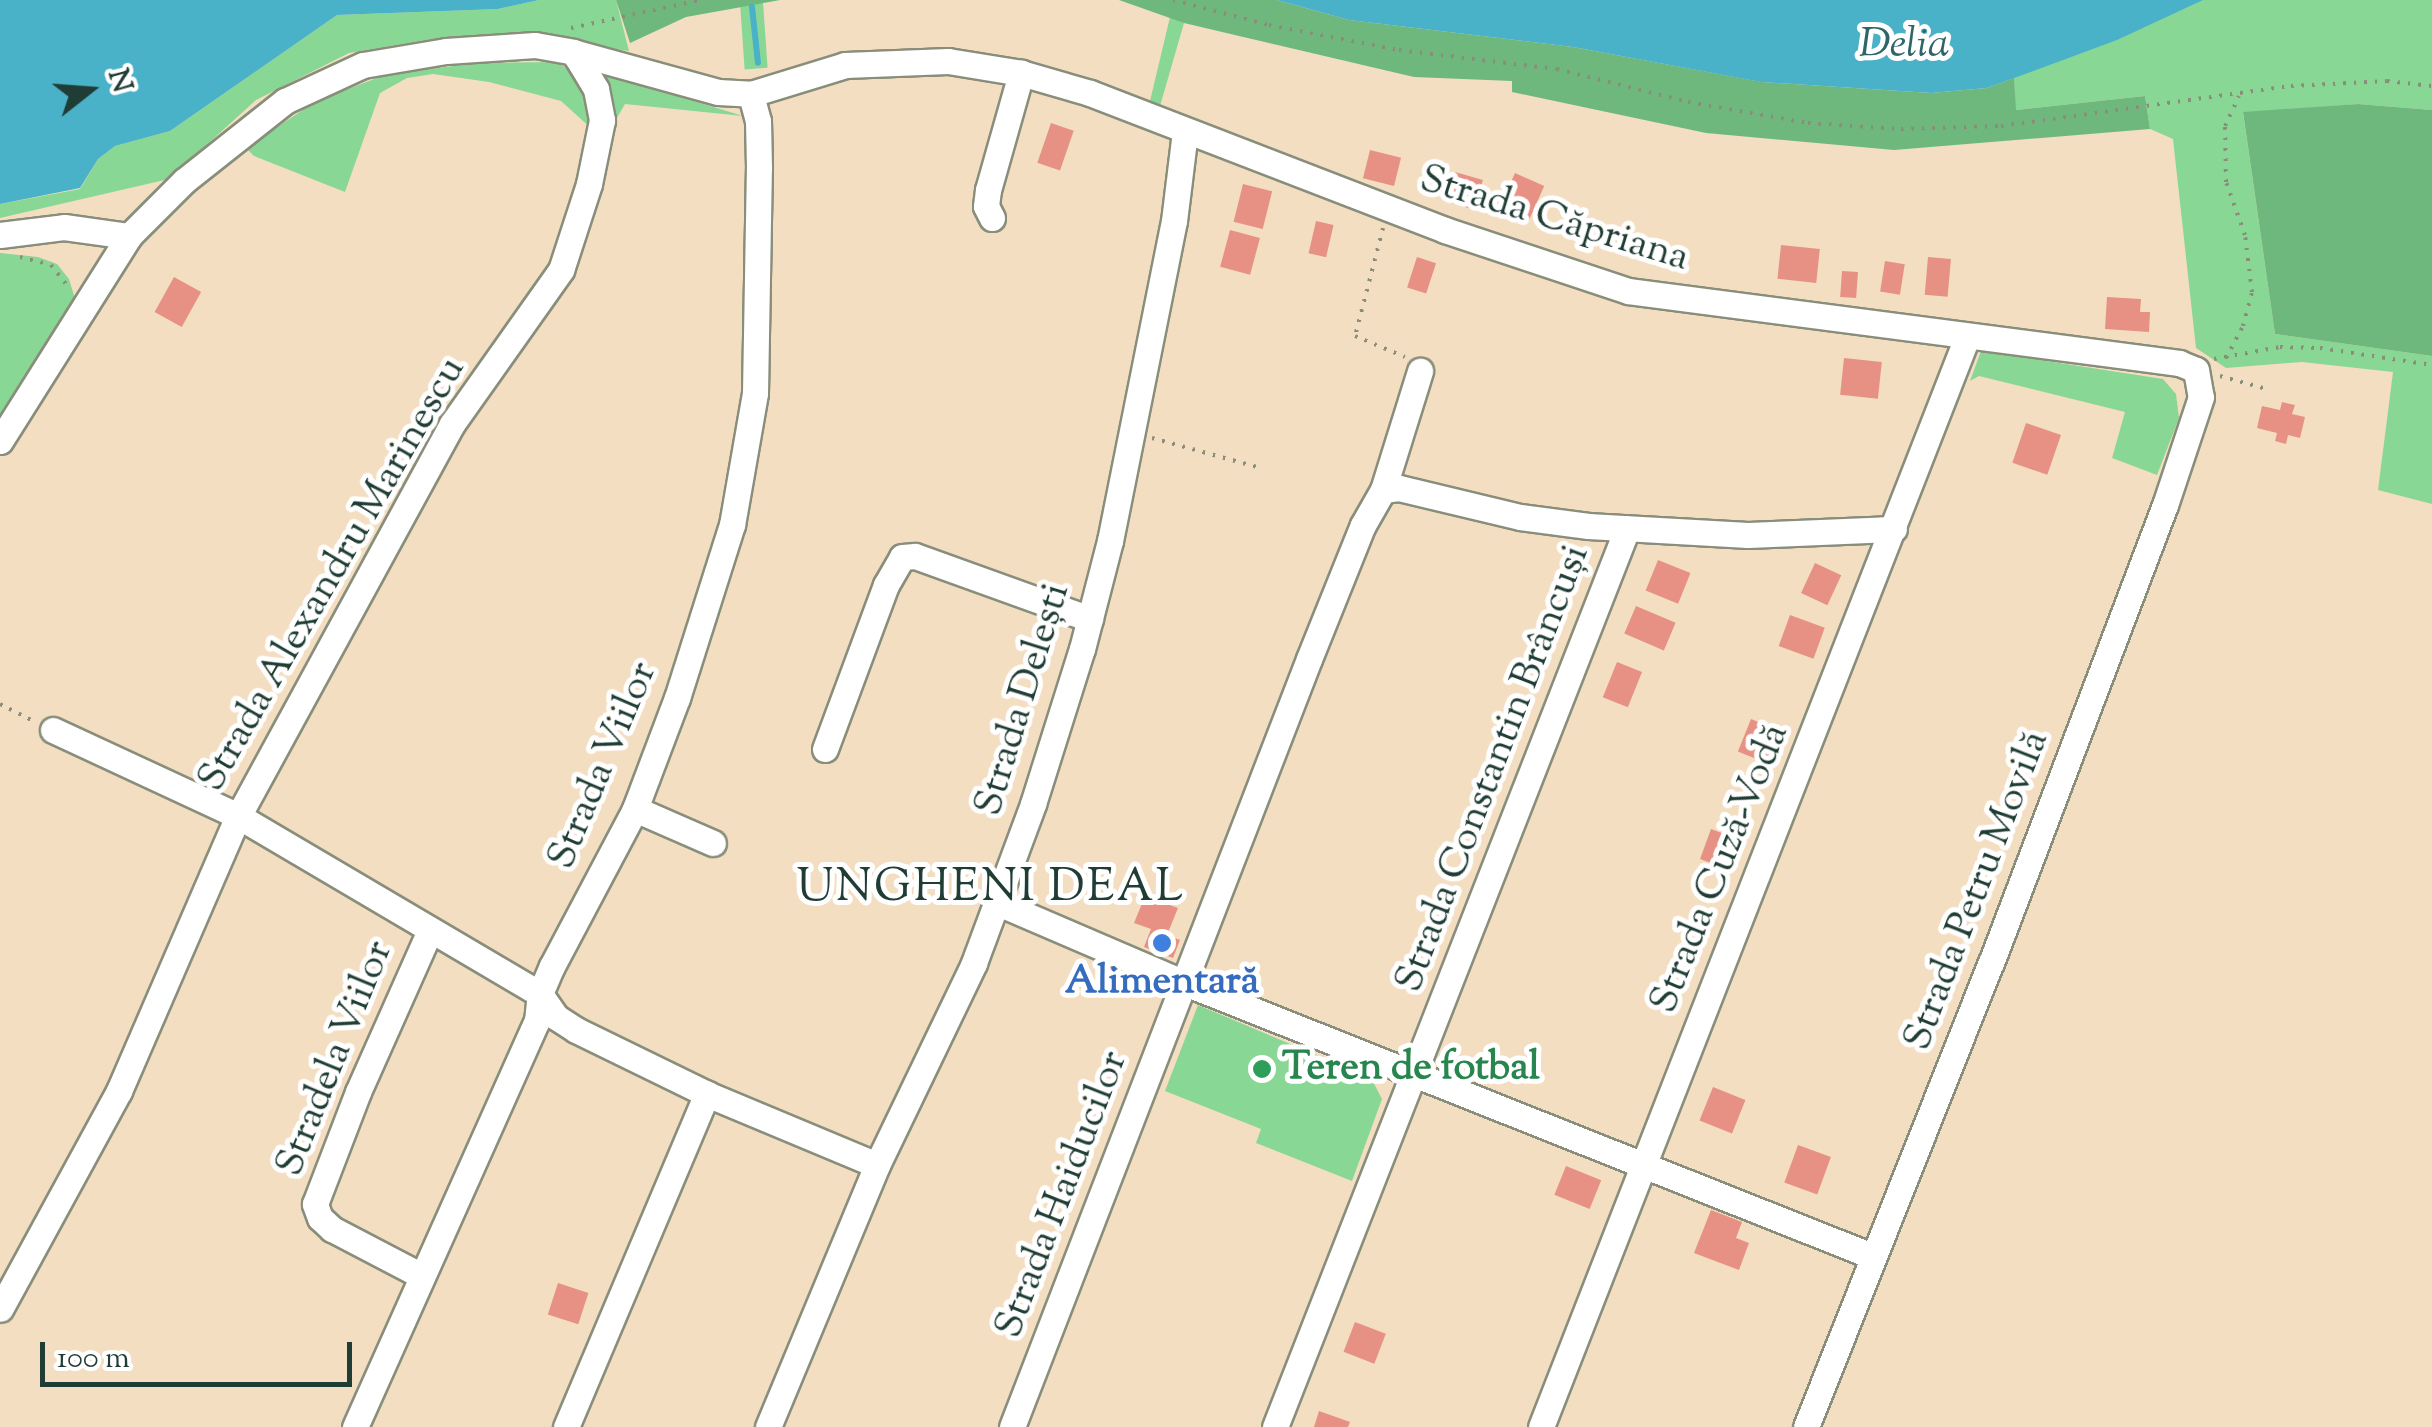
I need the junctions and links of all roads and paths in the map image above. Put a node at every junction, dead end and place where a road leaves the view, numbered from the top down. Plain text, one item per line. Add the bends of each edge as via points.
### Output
1 (700, 0) edge
2 (1173, 0) edge
3 (570, 40) junction
4 (1021, 72) junction
5 (2432, 86) edge
6 (752, 94) junction
7 (2241, 94) junction
8 (1185, 132) junction
9 (1388, 209) junction
10 (992, 218) dead end
11 (0, 235) edge
12 (129, 236) junction
13 (17, 256) dead end
14 (81, 312) junction
15 (1968, 337) junction
16 (2226, 358) junction
17 (2432, 366) edge
18 (2190, 370) junction
19 (1420, 371) joint
20 (2270, 390) dead end
21 (1133, 433) junction
22 (0, 441) edge
23 (1261, 468) dead end
24 (1383, 490) junction
25 (1627, 529) junction
26 (1894, 529) junction
27 (1090, 619) junction
28 (0, 704) edge
29 (53, 730) joint
30 (825, 749) dead end
31 (635, 809) junction
32 (238, 816) junction
33 (713, 844) dead end
34 (998, 902) junction
35 (430, 930) junction
36 (1185, 983) junction
37 (540, 994) junction
38 (1416, 1075) junction
39 (707, 1094) junction
40 (878, 1165) junction
41 (1645, 1165) junction
42 (1872, 1256) junction
43 (422, 1276) junction
44 (0, 1309) edge
45 (355, 1427) edge
46 (566, 1427) edge
47 (768, 1427) edge
48 (1012, 1427) edge
49 (1274, 1427) edge
50 (1540, 1427) edge
51 (1806, 1427) edge

1 - 3 path
2 - 7 path via 1362,43 1556,69 1808,123 2001,126
3 - 6 street, Strada Căpriana via 718,92
3 - 12 street via 379,60 340,74 256,120
3 - 32 street, Strada Alexandru Marinescu via 596,89 602,120 560,270 452,424
4 - 6 street, Strada Căpriana via 948,61 845,65
4 - 8 street, Strada Căpriana
4 - 10 street via 988,190
5 - 7 path via 2368,82
6 - 31 street, Strada Viilor via 759,250 750,444 732,525
7 - 16 path via 2225,126 2226,182 2245,235 2252,292
8 - 9 street, Strada Căpriana
8 - 21 street, Strada Delești
9 - 15 street, Strada Căpriana via 1628,290
9 - 19 path via 1355,336 1412,360
11 - 12 street via 64,227
12 - 14 street
13 - 14 path via 51,265
14 - 22 street
15 - 18 street, Strada Căpriana
15 - 26 street, Strada Cuză-Vodă
16 - 17 path via 2320,348
16 - 18 path
18 - 20 path
18 - 42 street, Strada Petru Movilă via 2201,397 2195,415 2088,713
19 - 24 street, Strada Haiducilor
21 - 23 path
21 - 27 street, Strada Delești
24 - 25 street via 1399,488 1520,517
24 - 36 street, Strada Haiducilor via 1316,642
25 - 26 street via 1748,536
25 - 38 street, Strada Constantin Brâncuşi
26 - 41 street, Strada Cuză-Vodă
27 - 30 street via 915,556 902,557
27 - 34 street, Strada Delești
28 - 29 path
29 - 32 street
31 - 33 street
31 - 37 street, Strada Viilor
32 - 35 street
32 - 44 street, Strada Alexandru Marinescu via 119,1091
34 - 36 street
34 - 40 street, Strada Delești
35 - 37 street
35 - 43 street, Stradela Viilor via 316,1204 332,1229
36 - 38 street
36 - 48 street, Strada Haiducilor
37 - 39 street via 566,1024
37 - 43 street, Strada Viilor via 537,1021
38 - 41 street
38 - 49 street, Strada Constantin Brâncuşi
39 - 40 street
39 - 46 street
40 - 47 street, Strada Delești
41 - 42 street
41 - 50 street, Strada Cuză-Vodă
42 - 51 street, Strada Petru Movilă
43 - 45 street, Strada Viilor

